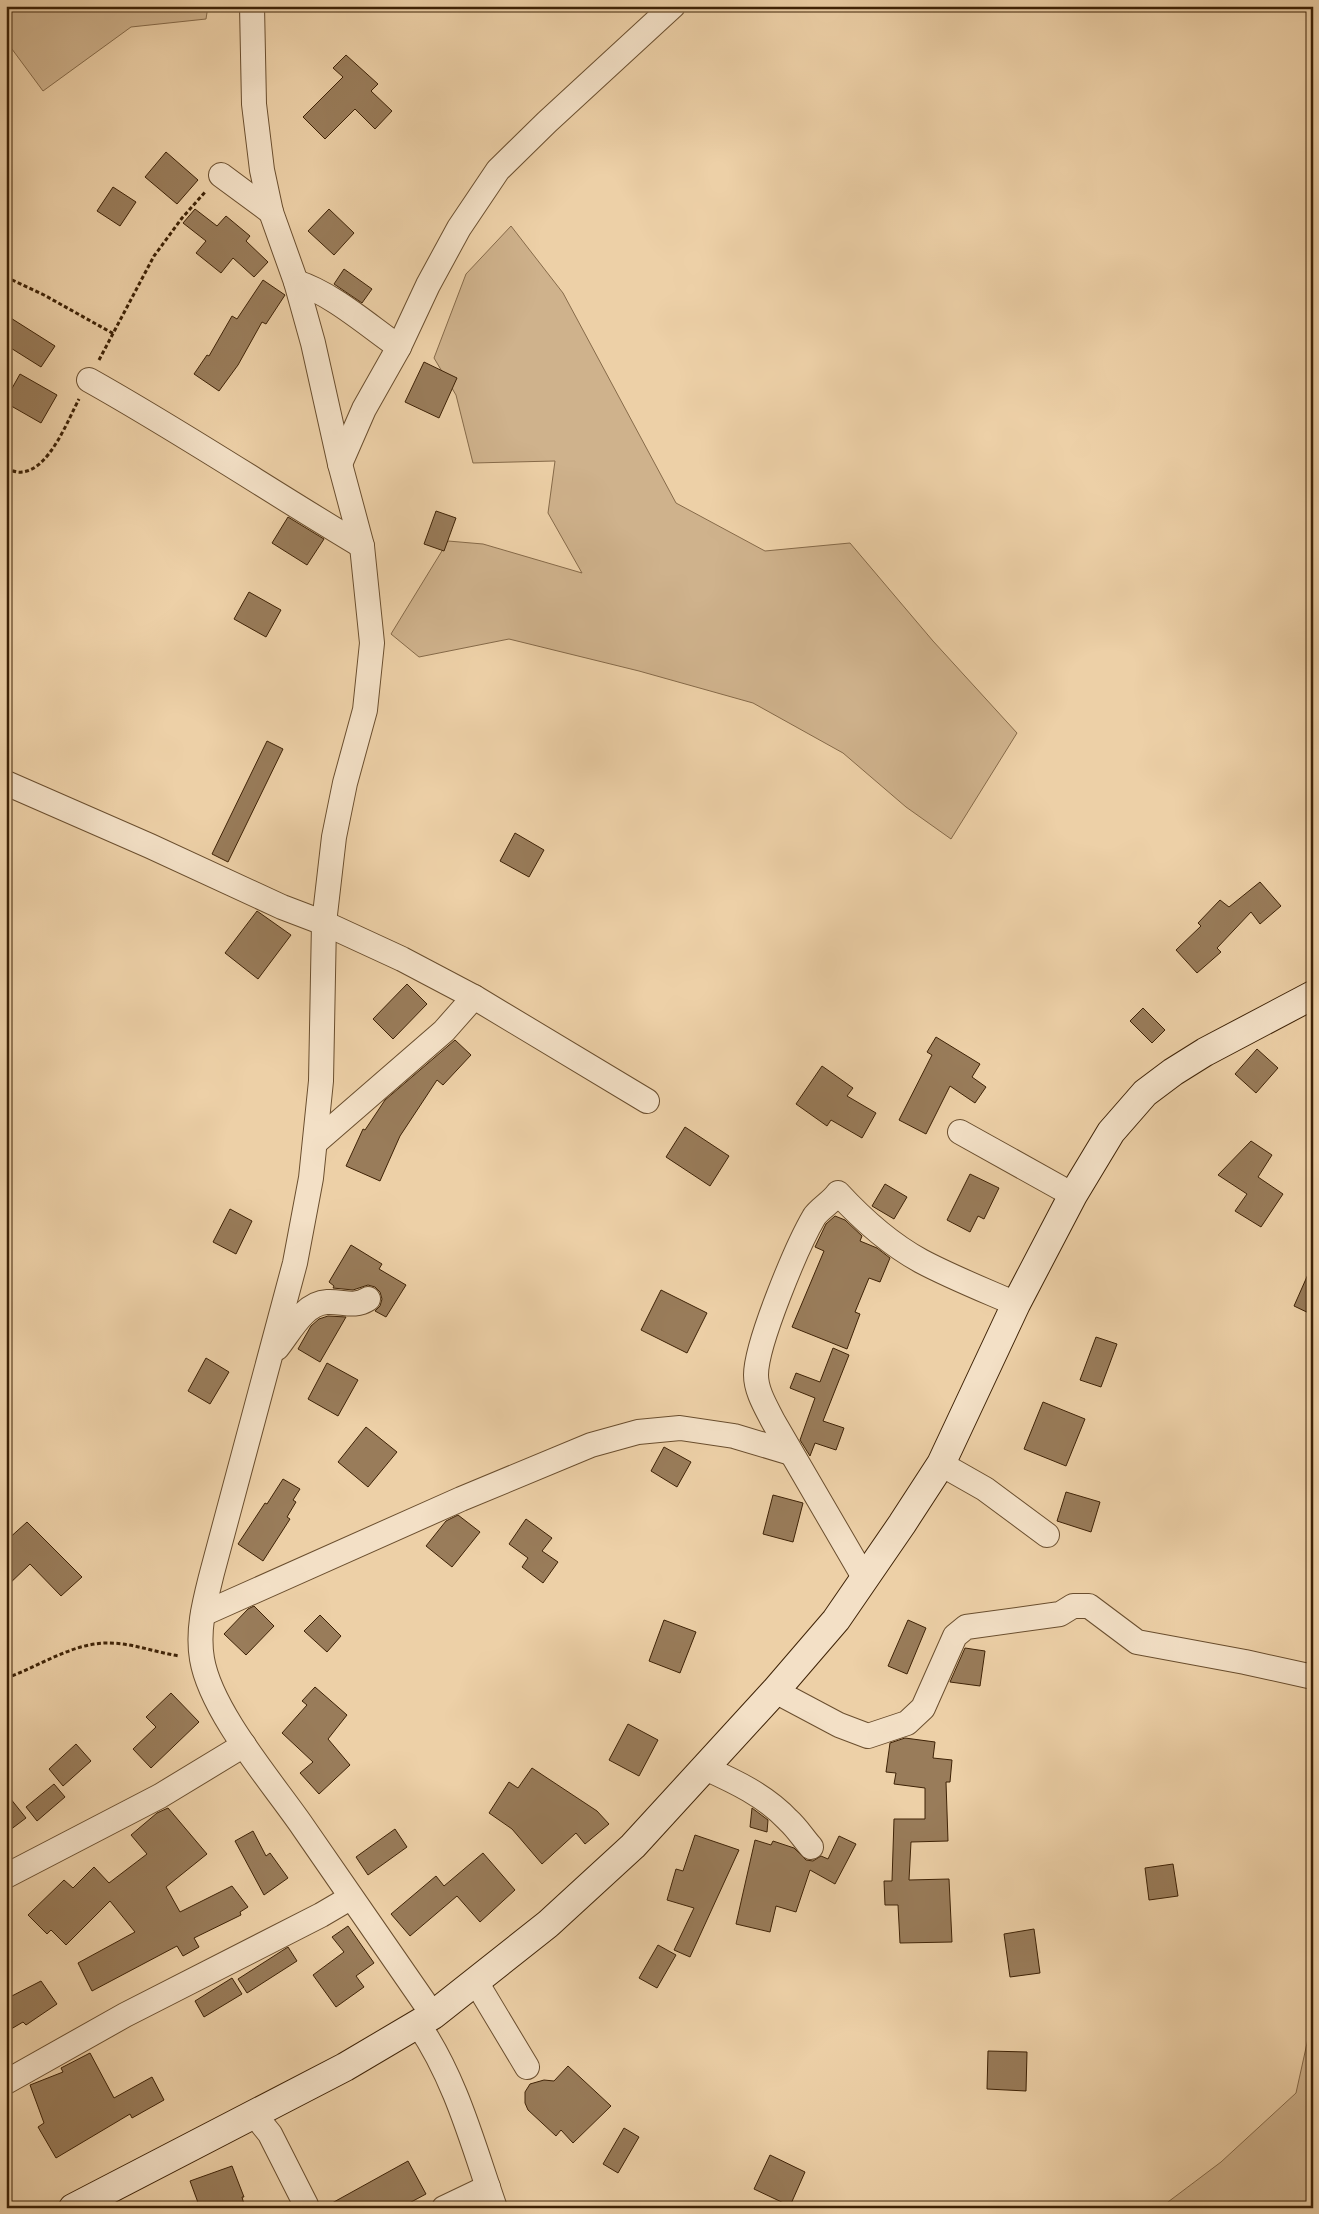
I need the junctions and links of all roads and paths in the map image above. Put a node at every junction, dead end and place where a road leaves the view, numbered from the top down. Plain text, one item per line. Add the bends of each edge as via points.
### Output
1 (252, 6) edge
2 (673, 6) edge
3 (221, 175) joint
4 (271, 212) junction
5 (6, 278) edge
6 (296, 282) junction
7 (114, 334) junction
8 (399, 347) junction
9 (88, 380) junction
10 (340, 464) junction
11 (6, 469) edge
12 (362, 546) junction
13 (6, 783) edge
14 (324, 923) junction
15 (1313, 996) edge
16 (474, 998) junction
17 (647, 1102) dead end
18 (960, 1132) dead end
19 (316, 1142) junction
20 (1073, 1195) junction
21 (368, 1299) dead end
22 (1016, 1304) junction
23 (270, 1358) junction
24 (791, 1453) junction
25 (941, 1464) junction
26 (1047, 1535) dead end
27 (865, 1579) junction
28 (202, 1614) junction
29 (202, 1659) junction
30 (1313, 1677) edge
31 (6, 1678) edge
32 (775, 1691) junction
33 (244, 1745) junction
34 (705, 1768) junction
35 (811, 1847) dead end
36 (6, 1876) edge
37 (350, 1898) junction
38 (476, 1982) junction
39 (425, 2019) junction
40 (527, 2067) dead end
41 (6, 2082) edge
42 (254, 2114) junction
43 (491, 2198) edge
44 (306, 2205) dead end
45 (73, 2208) edge
46 (444, 2208) edge

1 - 4 street via 254,104
2 - 8 street via 498,170 459,228
3 - 4 street
3 - 7 path via 182,218 154,256
4 - 6 street
5 - 7 path
6 - 8 street via 332,300
6 - 10 street
7 - 9 path
8 - 10 street via 364,409
9 - 11 path via 51,453 34,469 22,472
9 - 12 street via 154,416
10 - 12 street
12 - 14 street via 372,643 365,710 334,837
13 - 14 street
14 - 16 street via 402,959
14 - 19 street via 321,1081
15 - 20 main road via 1206,1052 1145,1093 1111,1132
16 - 17 street
16 - 19 street via 444,1031
18 - 20 street
19 - 23 street via 295,1263
20 - 22 main road
21 - 23 street via 356,1304 326,1302 315,1305
22 - 24 street via 920,1260 883,1235 838,1193 815,1215 791,1268 756,1366 755,1377 763,1403
22 - 25 main road
23 - 28 street
24 - 27 street
24 - 28 street via 734,1436 680,1428 629,1434 591,1445 461,1499
25 - 26 street via 985,1489
25 - 27 main road
27 - 32 main road via 836,1620
28 - 29 street
29 - 31 path via 104,1643 76,1649
29 - 33 street via 208,1682
30 - 32 street via 1137,1642 1089,1606 1074,1606 1060,1614 966,1627 955,1636 922,1708 906,1723 868,1736 839,1725
32 - 34 main road
33 - 36 street via 160,1796
33 - 37 street
34 - 35 street via 761,1797 788,1819
34 - 38 main road via 633,1846 548,1924
37 - 39 street
37 - 41 street via 125,2015
38 - 39 main road
38 - 40 street
39 - 42 main road via 344,2067
39 - 43 street via 462,2111
42 - 44 street via 270,2134
42 - 45 main road
43 - 46 street

